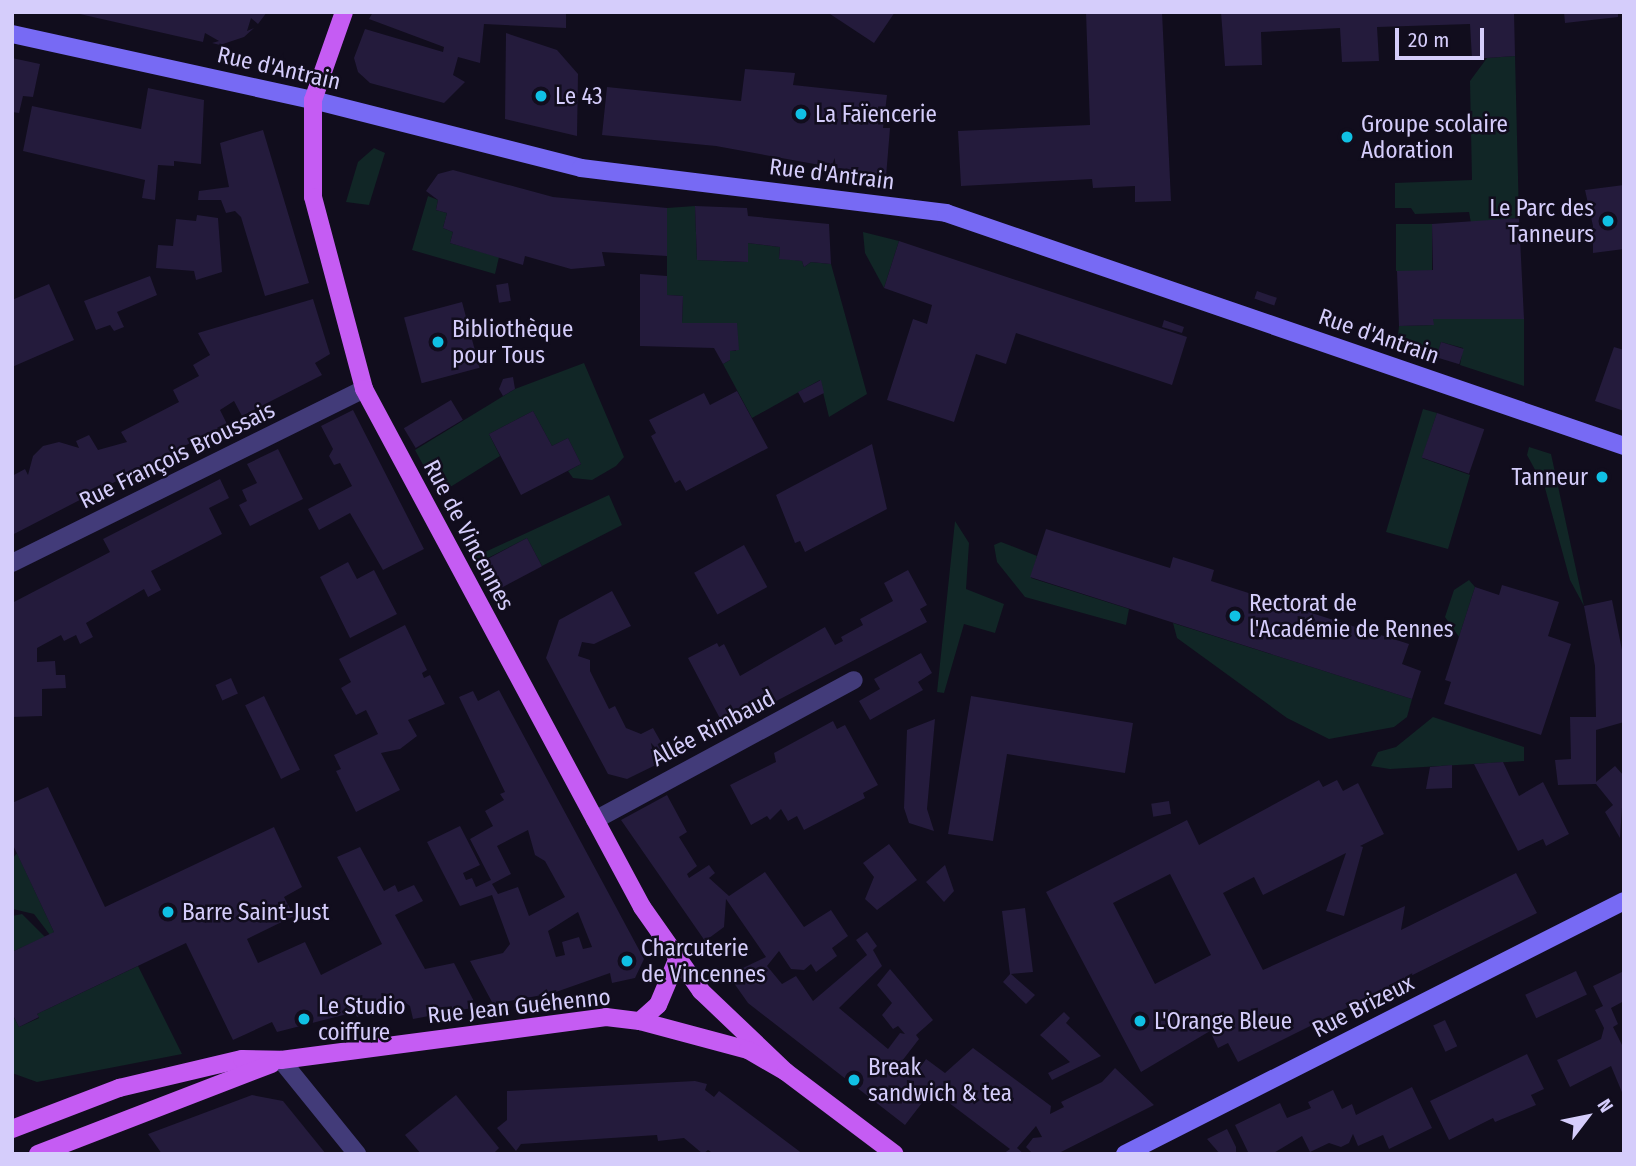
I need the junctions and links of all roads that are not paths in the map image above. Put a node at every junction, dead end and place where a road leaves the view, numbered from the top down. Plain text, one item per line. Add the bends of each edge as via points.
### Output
1 (344, 12) edge
2 (12, 34) edge
3 (313, 100) junction
4 (364, 389) junction
5 (1624, 446) edge
6 (12, 564) edge
7 (854, 680) dead end
8 (594, 820) junction
9 (1624, 901) edge
10 (677, 960) junction
11 (640, 1021) junction
12 (281, 1060) junction
13 (786, 1073) junction
14 (12, 1129) edge
15 (38, 1154) edge
16 (357, 1154) edge
17 (895, 1154) edge
18 (1125, 1154) edge

1 - 3 main road, Rue de Vincennes
2 - 3 main road, Rue d'Antrain
3 - 4 main road, Rue de Vincennes via 313,197
3 - 5 main road, Rue d'Antrain via 581,167 946,213
4 - 6 street, Rue François Broussais
4 - 8 main road, Rue de Vincennes
7 - 8 street, Allée Rimbaud
8 - 10 main road, Rue de Vincennes
9 - 18 main road, Rue Brizeux
10 - 11 main road via 658,1005
10 - 13 main road, Rue de Vincennes via 712,1003
11 - 12 main road, Rue Jean Guéhenno via 606,1017
11 - 13 main road, Rue Jean Guéhenno via 730,1043
12 - 14 main road, Rue Jean Guéhenno via 242,1059 119,1088
12 - 15 main road, Rue Jean Guéhenno
12 - 16 street
13 - 17 main road, Rue Jean Guéhenno

